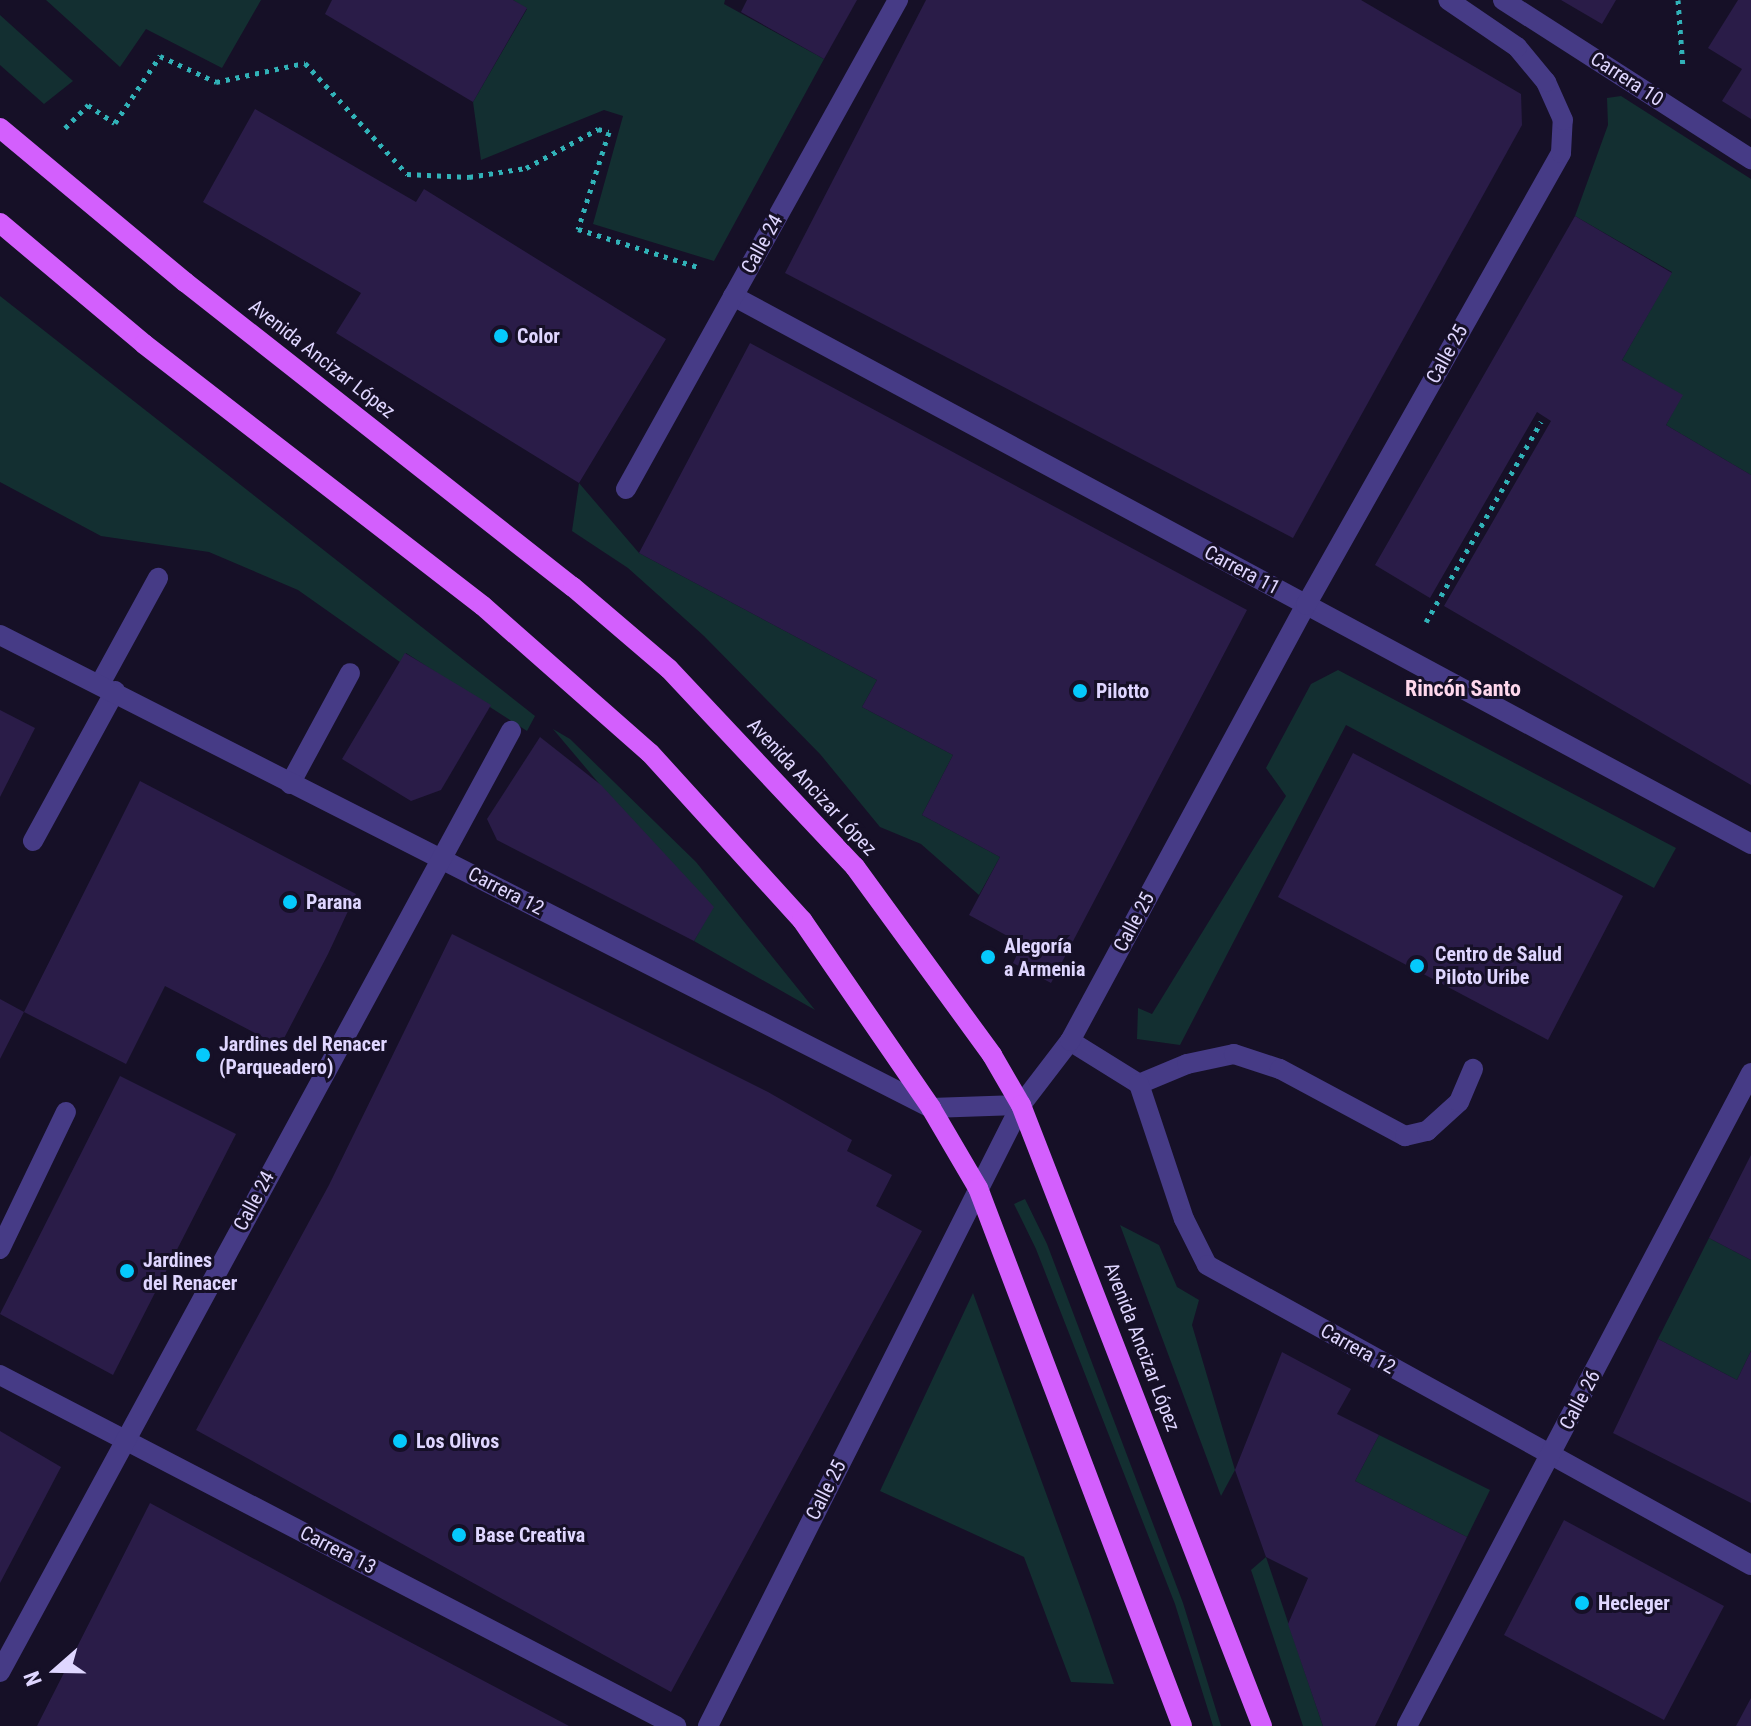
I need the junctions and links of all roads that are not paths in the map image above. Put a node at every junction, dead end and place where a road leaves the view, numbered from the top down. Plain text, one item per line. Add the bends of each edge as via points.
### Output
1 (898, 0) edge
2 (1448, 0) edge
3 (1503, 0) edge
4 (0, 128) edge
5 (1751, 159) edge
6 (0, 223) edge
7 (733, 296) junction
8 (626, 489) dead end
9 (158, 578) dead end
10 (1306, 605) junction
11 (0, 635) edge
12 (350, 673) dead end
13 (107, 687) junction
14 (511, 731) dead end
15 (290, 784) junction
16 (33, 841) dead end
17 (1751, 844) edge
18 (441, 857) junction
19 (1070, 1041) junction
20 (1473, 1069) dead end
21 (1751, 1073) edge
22 (1139, 1084) junction
23 (1021, 1105) junction
24 (931, 1108) junction
25 (66, 1112) dead end
26 (978, 1188) junction
27 (0, 1249) edge
28 (0, 1375) edge
29 (124, 1439) junction
30 (1551, 1456) junction
31 (1751, 1565) edge
32 (0, 1672) edge
33 (676, 1726) edge
34 (708, 1726) edge
35 (1182, 1726) edge
36 (1262, 1726) edge
37 (1407, 1726) edge

1 - 7 street, Calle 24
2 - 10 street, Calle 25 via 1517,47 1546,82 1563,120 1561,153
3 - 5 street, Carrera 10
4 - 23 main road, Avenida Ancizar López via 669,669 855,867 992,1055
6 - 24 main road via 144,344 483,606 650,753 802,920
7 - 8 street, Calle 24
7 - 10 street, Carrera 11
9 - 13 street
10 - 17 street, Carrera 11
10 - 19 street, Calle 25
11 - 13 street, Carrera 12
12 - 15 street
13 - 15 street, Carrera 12
13 - 16 street
14 - 18 street, Calle 24
15 - 18 street, Carrera 12
18 - 24 street, Carrera 12
18 - 29 street, Calle 24
19 - 22 street
19 - 23 street, Calle 25
20 - 22 street via 1459,1102 1427,1131 1405,1136 1280,1069 1234,1054 1187,1064
21 - 30 street, Calle 26
22 - 30 street, Carrera 12 via 1184,1219 1207,1265
23 - 24 street, Carrera 12
23 - 26 street, Calle 25
23 - 36 main road, Avenida Ancizar López
24 - 26 main road
25 - 27 street
26 - 34 street, Calle 25
26 - 35 main road
28 - 29 street, Carrera 13
29 - 32 street, Calle 24
29 - 33 street, Carrera 13
30 - 31 street, Carrera 12
30 - 37 street, Calle 26

